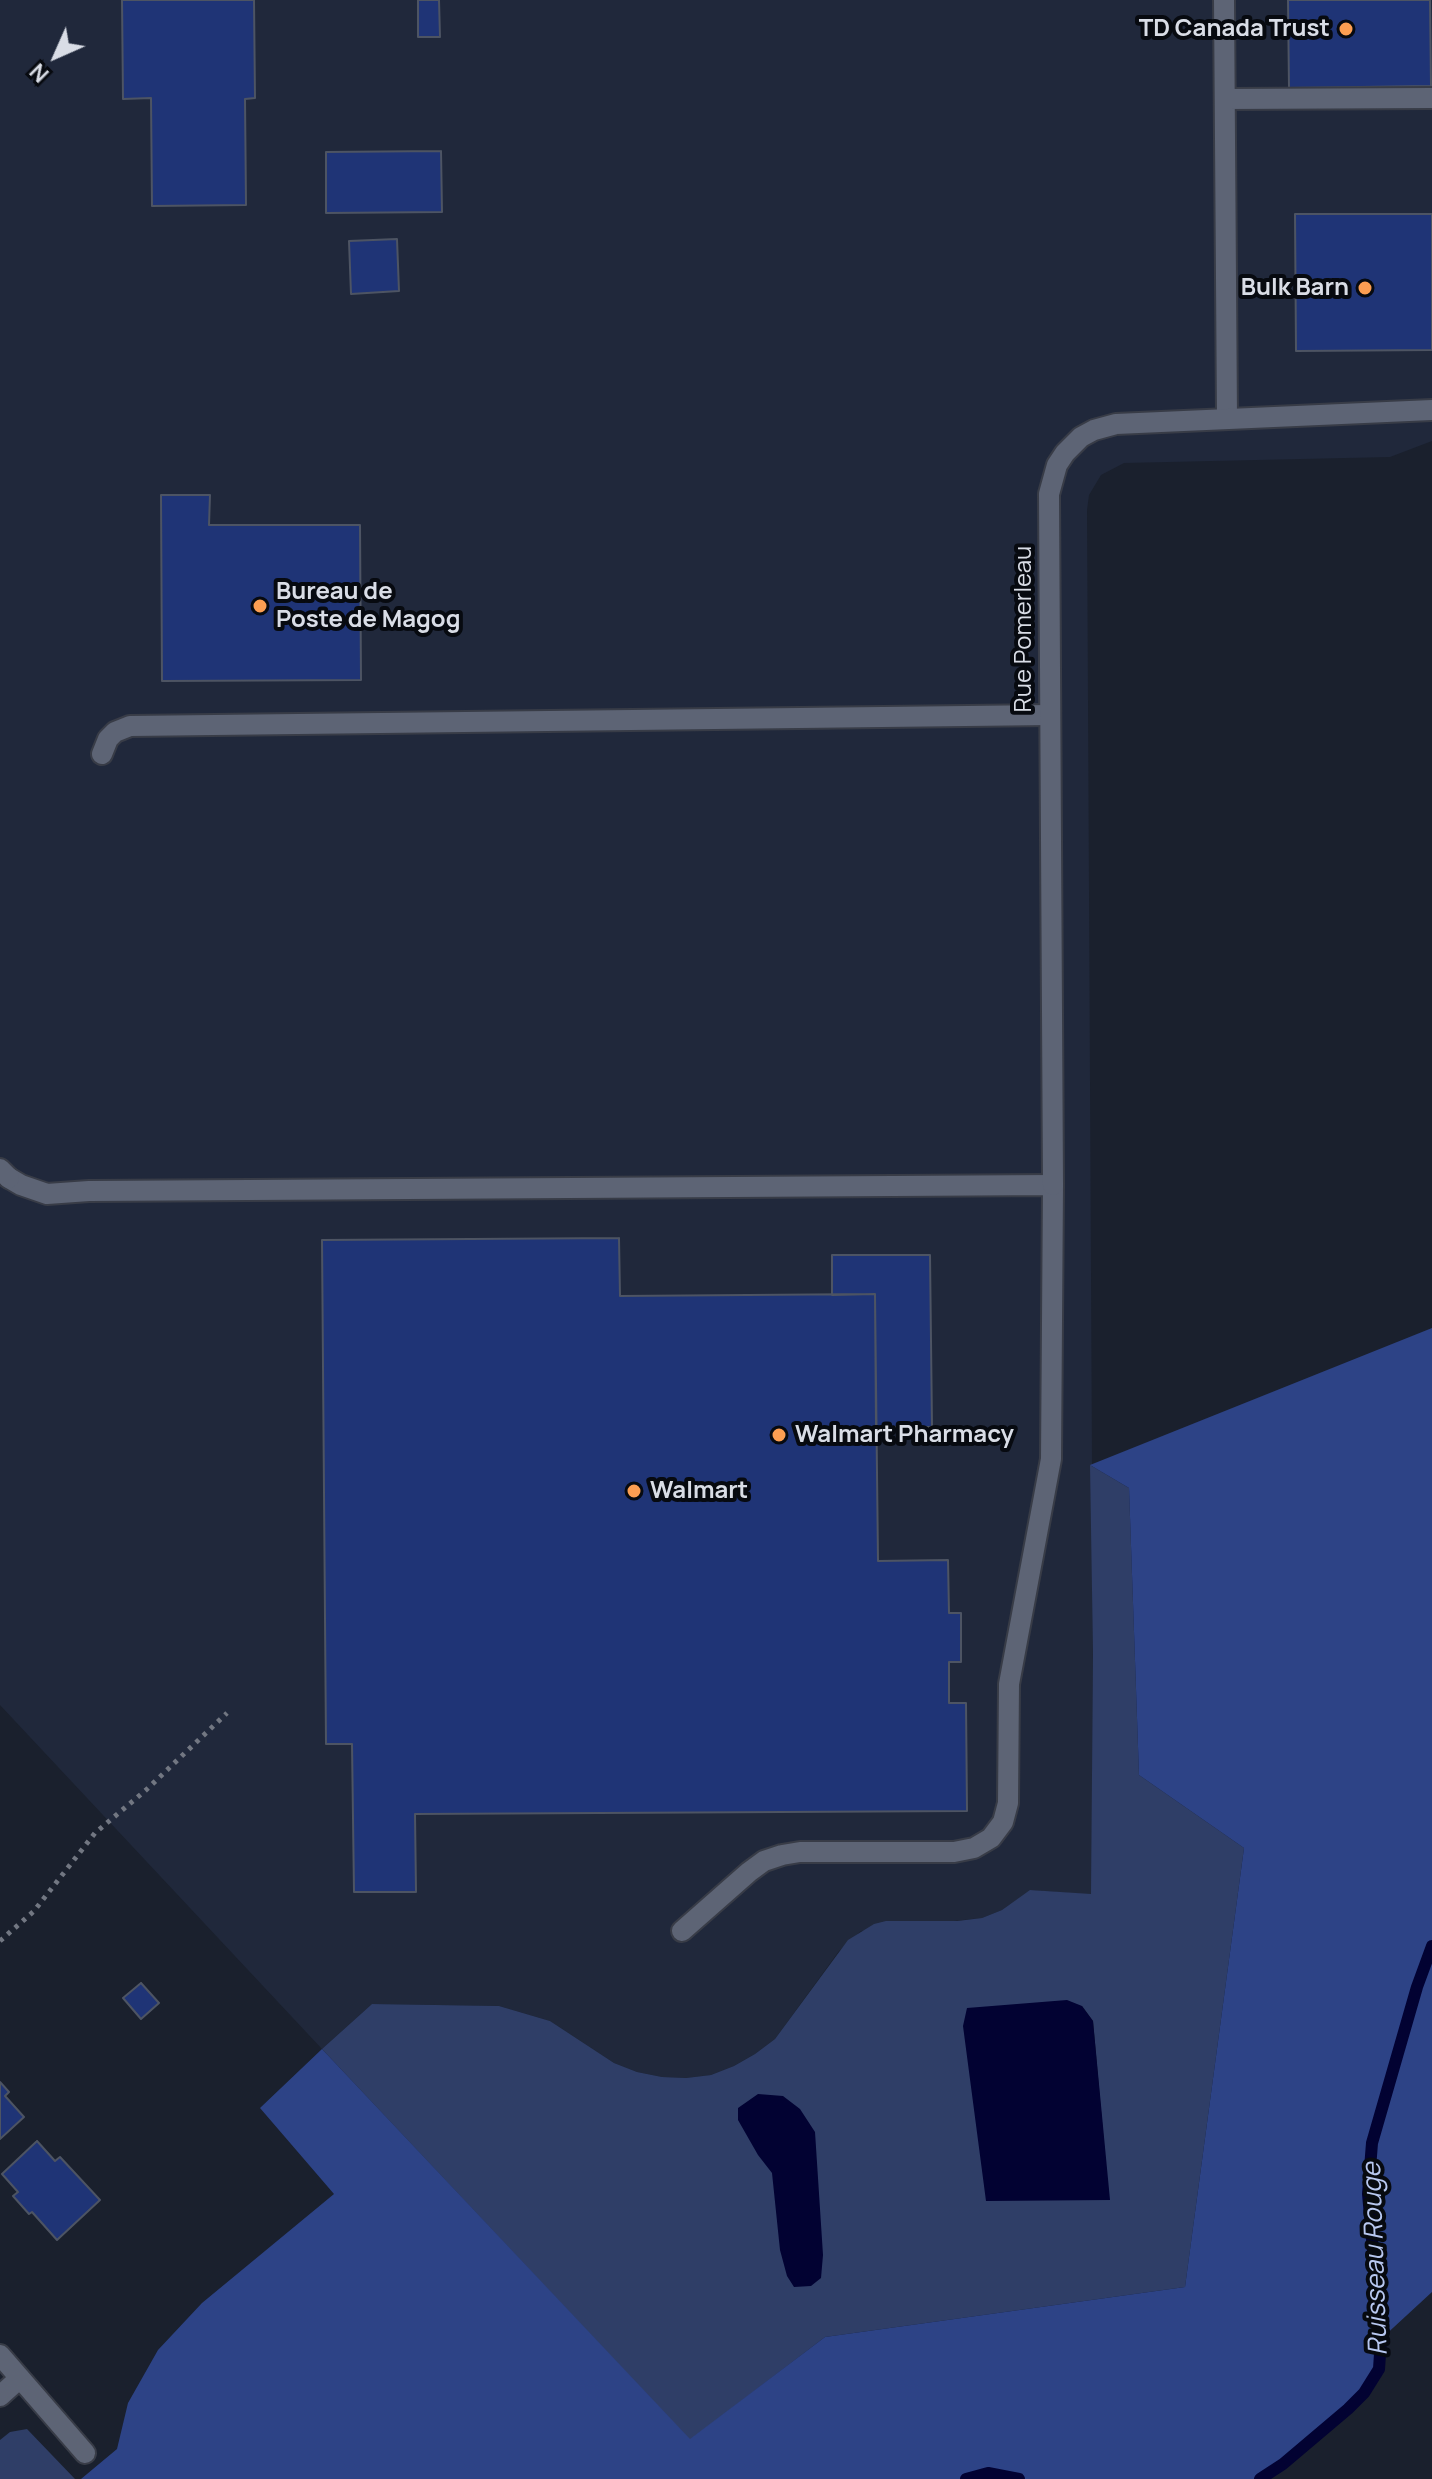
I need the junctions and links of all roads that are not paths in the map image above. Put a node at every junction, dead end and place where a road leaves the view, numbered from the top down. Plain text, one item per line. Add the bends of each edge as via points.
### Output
1 (1224, 0) edge
2 (1432, 98) edge
3 (1225, 99) junction
4 (1432, 410) edge
5 (1227, 418) junction
6 (1050, 715) junction
7 (102, 754) dead end
8 (4, 1173) edge
9 (1053, 1185) junction
10 (682, 1931) dead end
11 (0, 2355) edge
12 (20, 2378) junction
13 (0, 2396) edge
14 (85, 2453) dead end

1 - 3 street
2 - 3 street
3 - 5 street
4 - 5 street, Rue Pomerleau
5 - 6 street, Rue Pomerleau via 1109,425 1081,437 1057,465 1049,494
6 - 7 street via 130,726 108,739
6 - 9 street, Rue Pomerleau
8 - 9 street via 47,1194
9 - 10 street, Rue Pomerleau via 1051,1459 1010,1670 1008,1803 1003,1822 991,1838 954,1852 800,1852 764,1861
11 - 12 street
12 - 13 street
12 - 14 street

